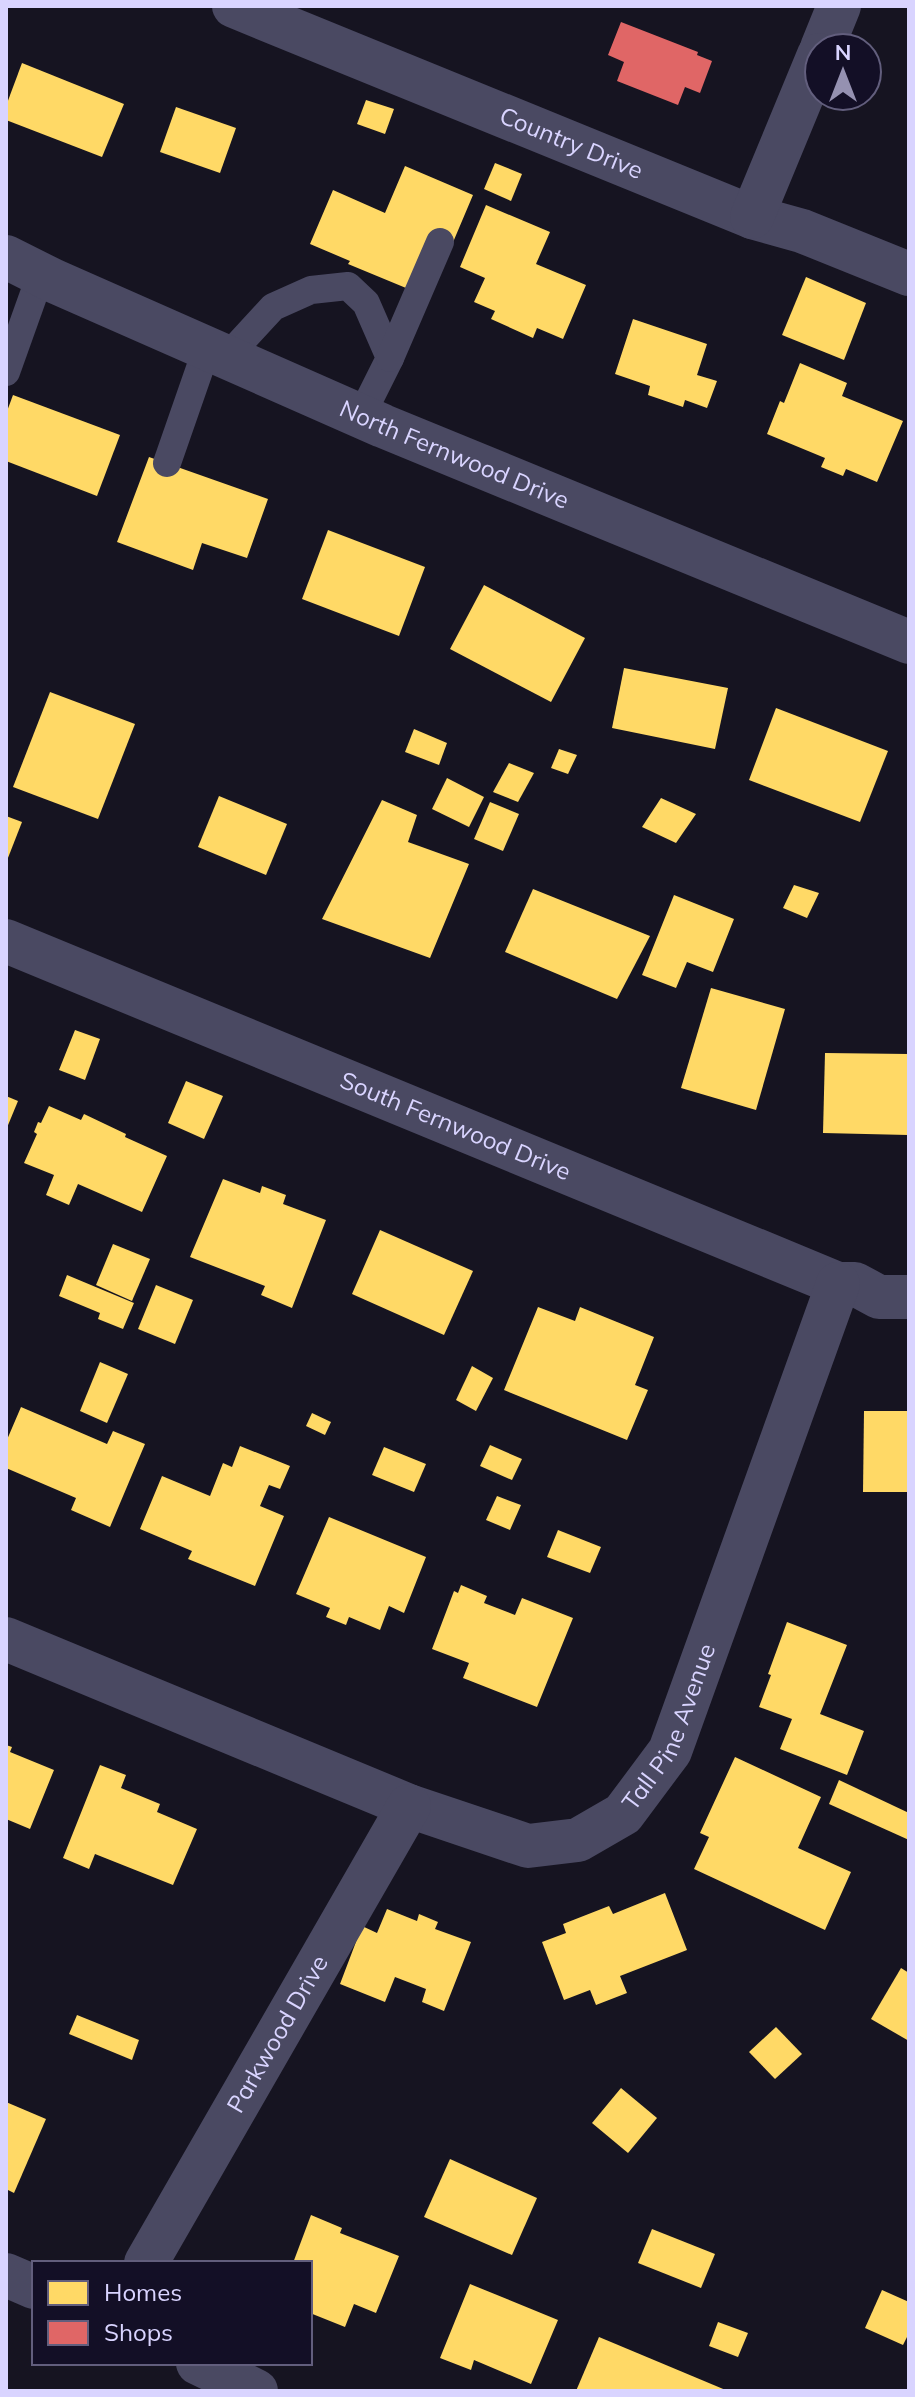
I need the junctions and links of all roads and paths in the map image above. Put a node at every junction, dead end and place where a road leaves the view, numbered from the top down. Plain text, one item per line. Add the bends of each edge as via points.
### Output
1 (234, 6) edge
2 (839, 6) edge
3 (828, 32) edge
4 (803, 94) edge
5 (752, 217) junction
6 (440, 242) dead end
7 (24, 266) edge
8 (909, 274) edge
9 (217, 353) junction
10 (390, 358) junction
11 (6, 372) edge
12 (361, 416) junction
13 (167, 463) dead end
14 (909, 642) edge
15 (6, 941) edge
16 (838, 1284) junction
17 (909, 1297) edge
18 (6, 1639) edge
19 (409, 1806) junction
20 (147, 2261) edge
21 (6, 2275) edge
22 (32, 2286) edge
23 (202, 2365) edge
24 (256, 2391) edge

1 - 5 street, Country Drive
2 - 3 street
4 - 5 street
5 - 8 street, Country Drive
6 - 10 lane
7 - 9 street, North Fernwood Drive
7 - 11 lane
9 - 10 lane via 273,307 311,290 348,286 366,303
9 - 12 street, North Fernwood Drive
9 - 13 lane
10 - 12 lane
12 - 14 street, North Fernwood Drive
15 - 16 street, South Fernwood Drive
16 - 17 street, South Fernwood Drive via 855,1284 879,1297
16 - 19 street, Tall Pine Avenue via 670,1751 623,1814 578,1840 528,1846
18 - 19 street, Tall Pine Avenue
19 - 20 street, Parkwood Drive
21 - 22 street
23 - 24 street

